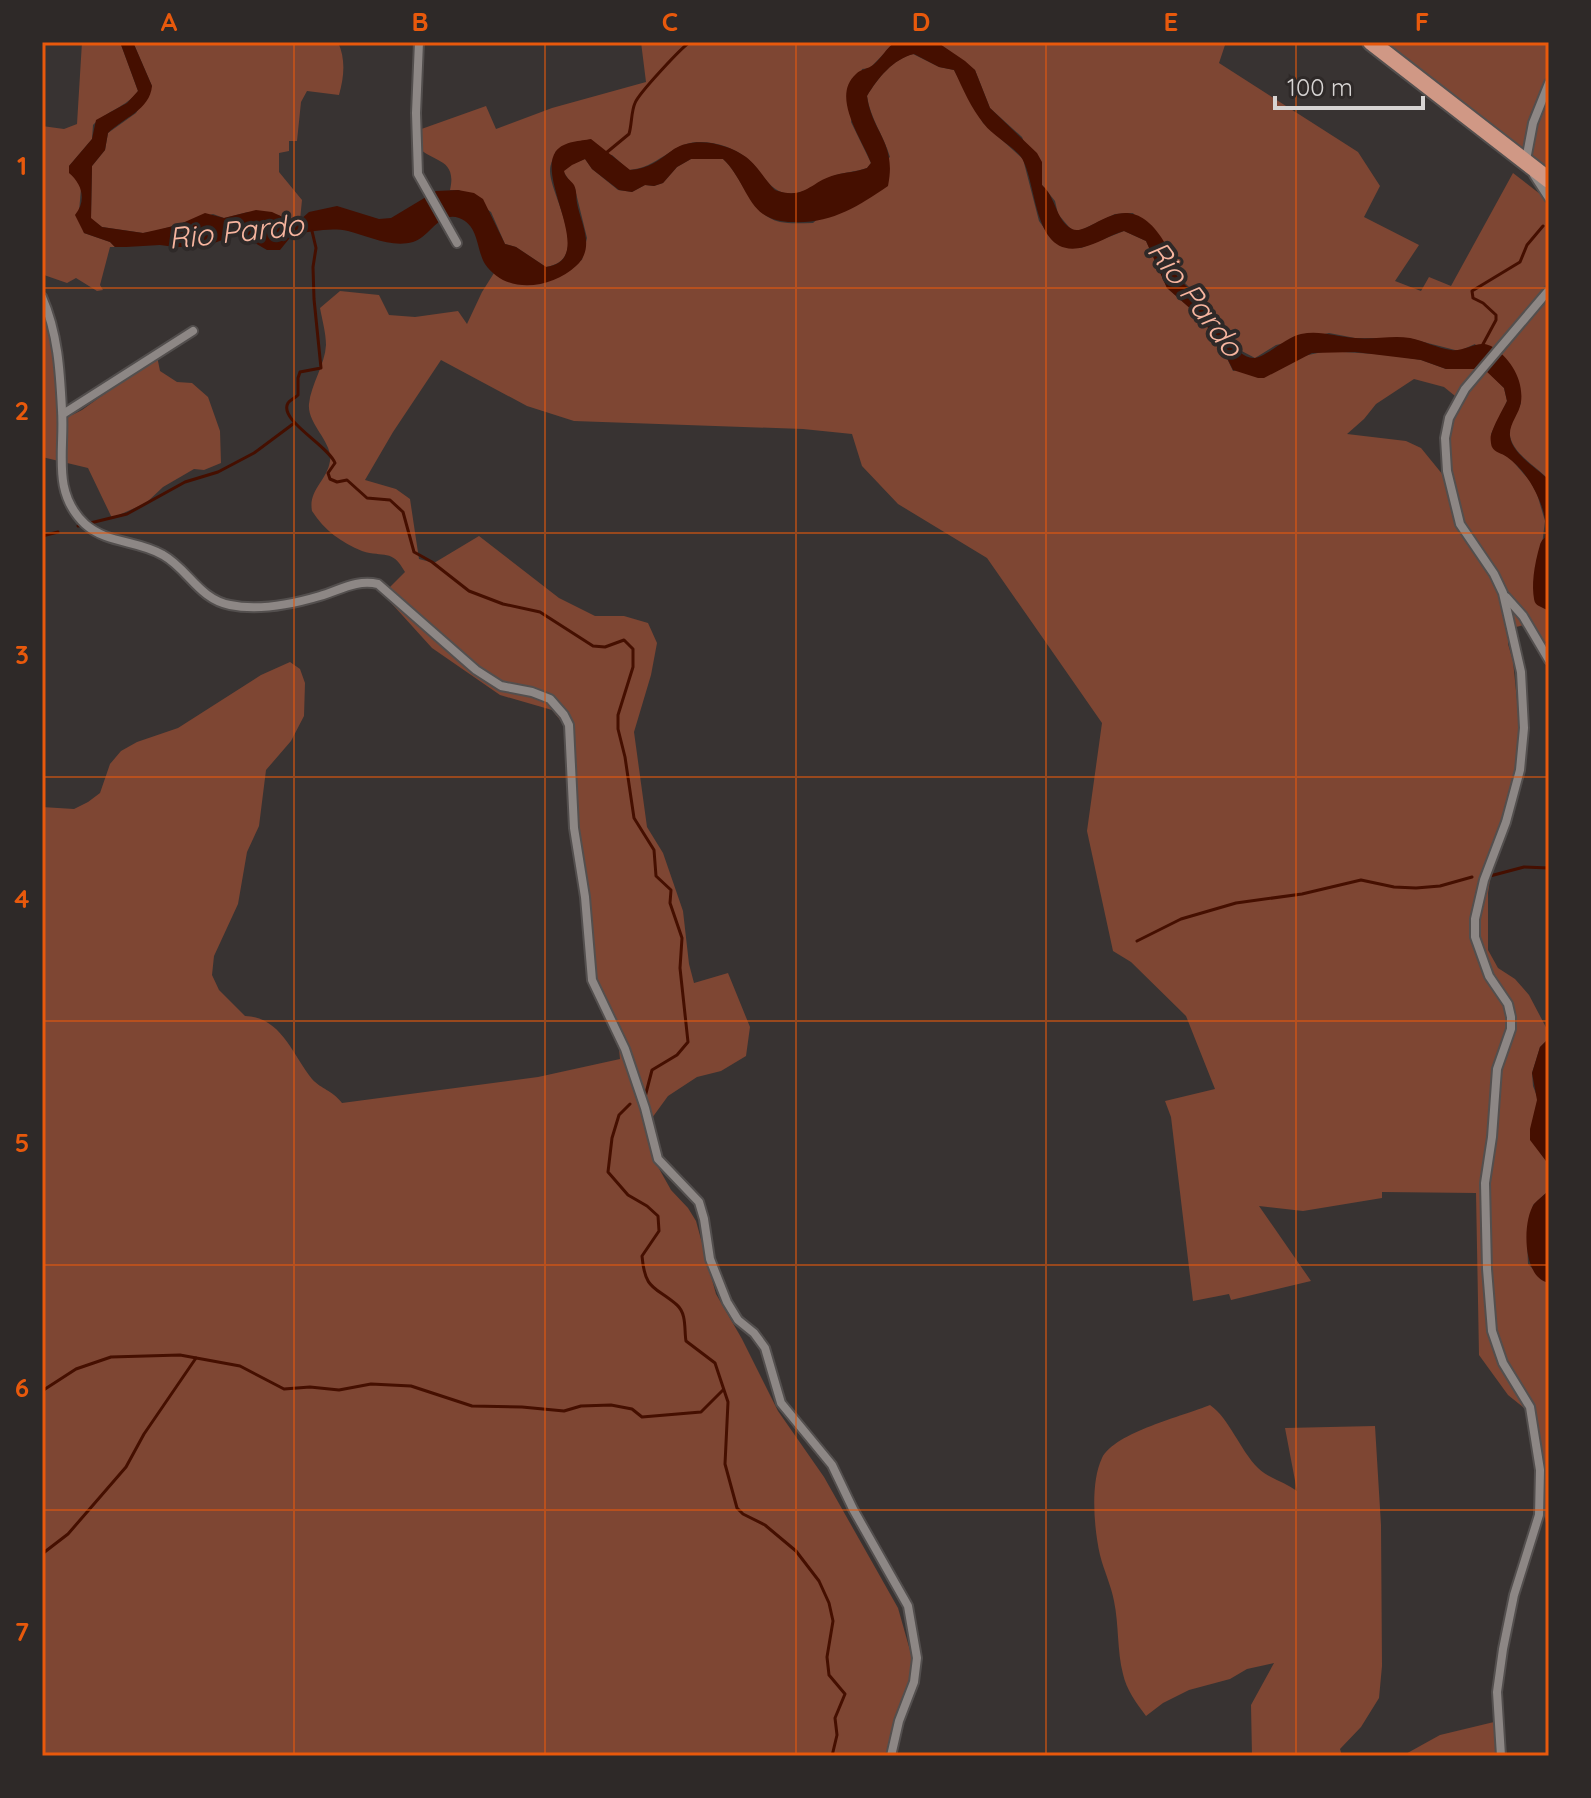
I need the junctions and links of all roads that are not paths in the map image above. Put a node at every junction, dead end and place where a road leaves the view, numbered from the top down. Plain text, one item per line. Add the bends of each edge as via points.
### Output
1 (419, 42) edge
2 (1371, 42) edge
3 (1549, 83) edge
4 (1525, 162) junction
5 (1549, 180) edge
6 (1549, 198) edge
7 (457, 243) dead end
8 (1549, 290) edge
9 (42, 297) edge
10 (193, 331) dead end
11 (63, 414) junction
12 (1503, 593) junction
13 (1549, 660) edge
14 (891, 1756) edge
15 (1501, 1756) edge

1 - 7 street via 418,174
2 - 4 main road
3 - 4 street
4 - 5 main road
4 - 6 street
8 - 12 street via 1465,389 1445,438 1460,524
9 - 11 street via 55,330
10 - 11 street
11 - 14 street via 64,491 72,509 101,535 163,554 209,597 234,606 300,601 356,584 378,584 476,670 501,686 550,699 564,715 571,740 570,789 592,980 625,1049 658,1159 699,1202 710,1259 727,1302 765,1348 781,1403 832,1465 908,1606 917,1658
12 - 13 street
12 - 15 street via 1519,660 1524,728 1520,770 1475,919 1475,937 1489,976 1511,1017 1497,1069 1485,1183 1487,1269 1494,1341 1530,1407 1540,1496 1503,1649 1497,1692

